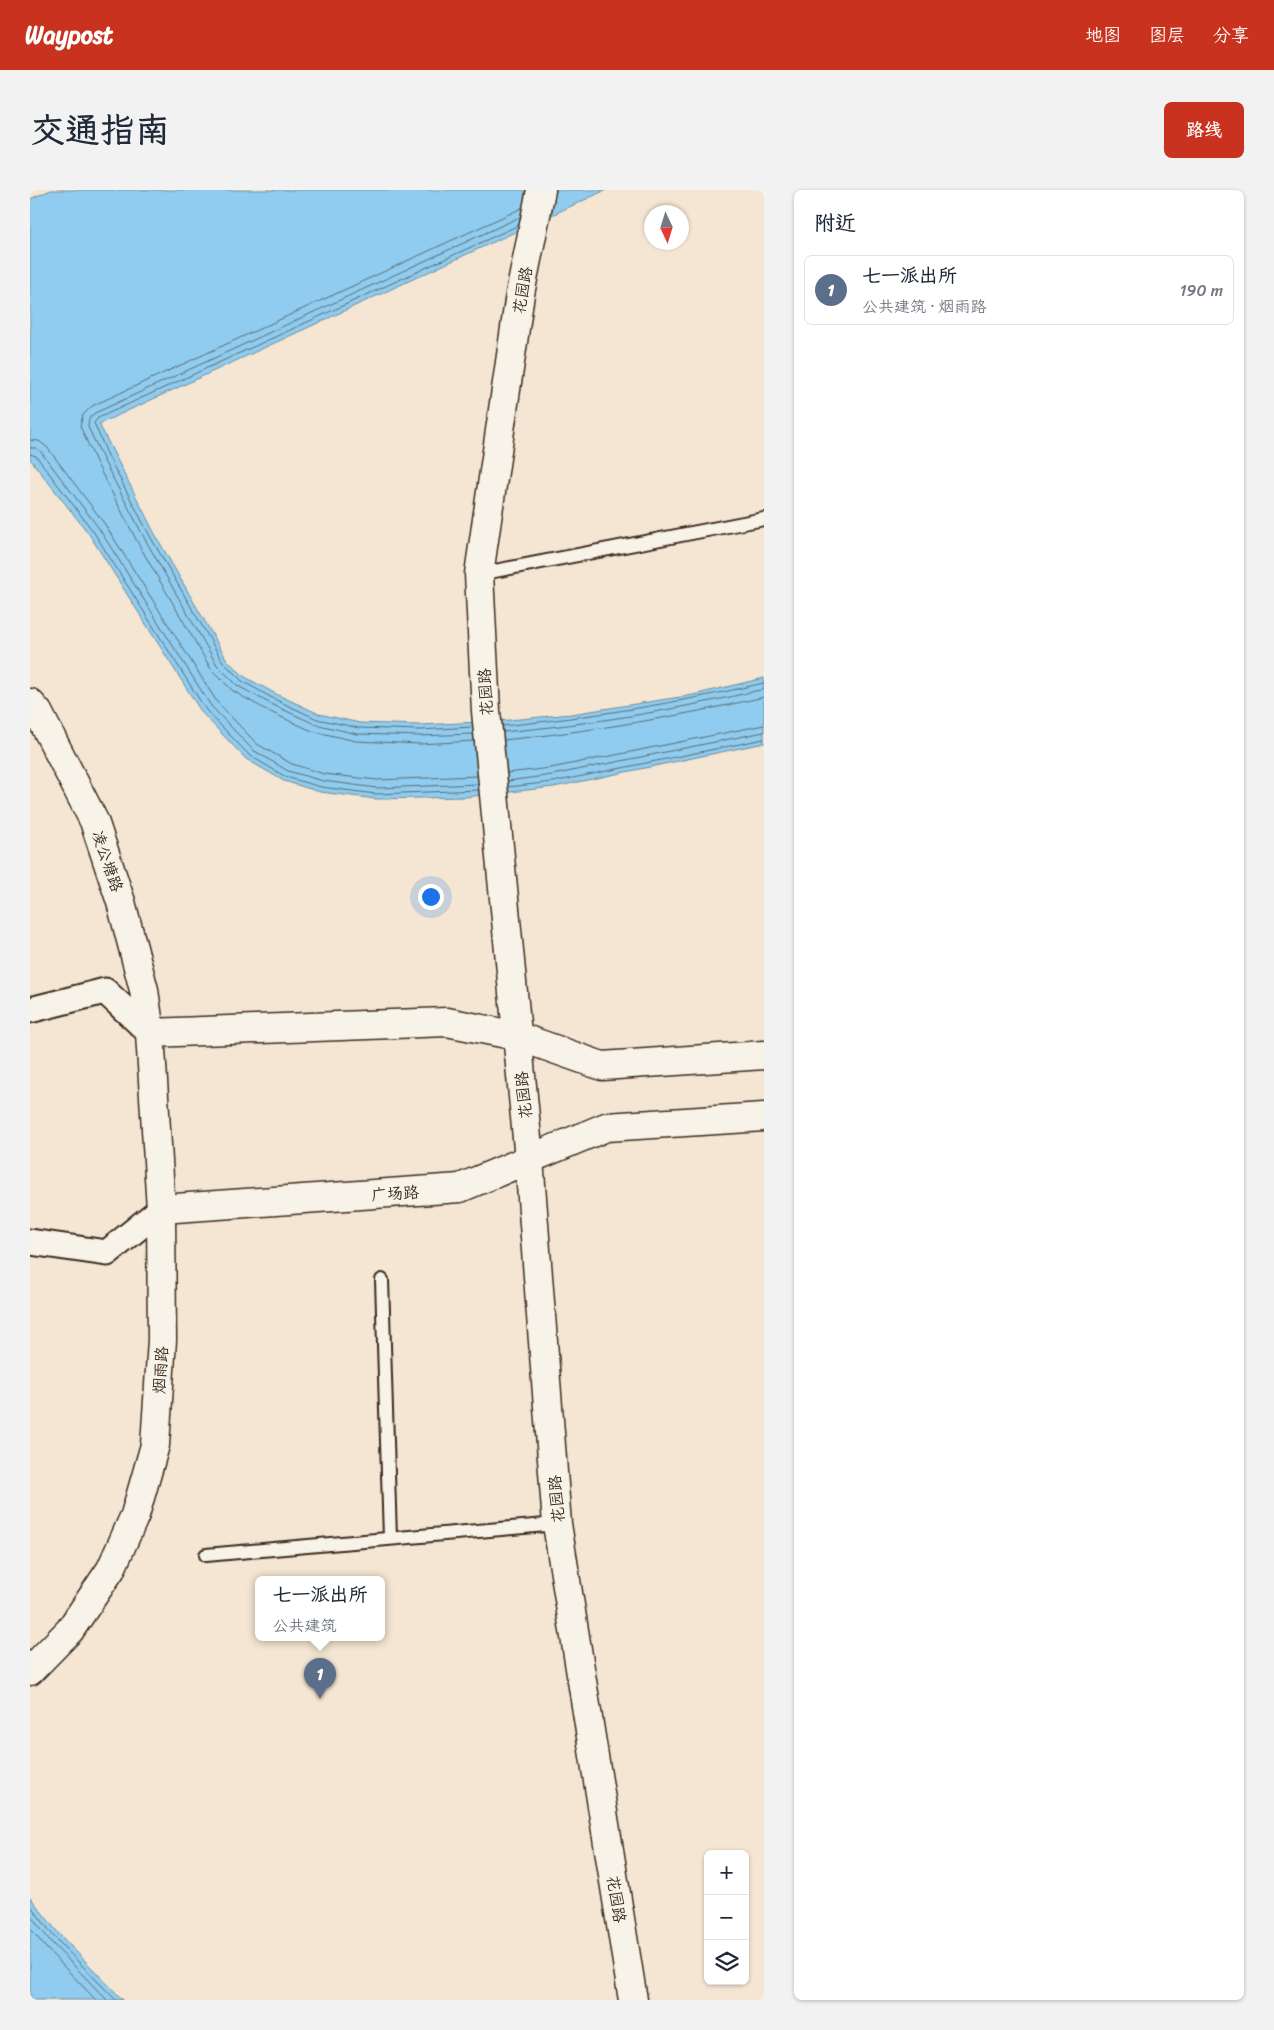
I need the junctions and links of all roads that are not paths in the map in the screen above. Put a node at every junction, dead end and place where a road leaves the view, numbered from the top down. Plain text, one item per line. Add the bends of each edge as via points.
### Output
1 (541, 190) edge
2 (764, 518) edge
3 (479, 574) junction
4 (30, 703) edge
5 (30, 1010) edge
6 (150, 1033) junction
7 (517, 1036) junction
8 (764, 1055) edge
9 (764, 1117) edge
10 (529, 1159) junction
11 (161, 1209) junction
12 (30, 1242) edge
13 (382, 1280) dead end
14 (557, 1524) junction
15 (390, 1538) junction
16 (206, 1555) dead end
17 (30, 1671) edge
18 (633, 2000) edge

1 - 3 street, 花园路 via 520,294
2 - 3 lane
3 - 7 street, 花园路 via 486,711
4 - 6 street, 凌公塘路 via 38,712 94,821 121,902 144,990
5 - 6 street via 105,991
6 - 7 street via 447,1022
6 - 11 street, 烟雨路
7 - 8 street via 602,1066
7 - 10 street, 花园路
9 - 10 street, 广场路 via 606,1127
10 - 11 street, 广场路 via 460,1188
10 - 14 street, 花园路
11 - 12 street via 107,1254
11 - 17 street, 烟雨路 via 162,1340 155,1445 135,1515 111,1569 70,1630
13 - 15 lane
14 - 15 lane
14 - 18 street, 花园路
15 - 16 lane

